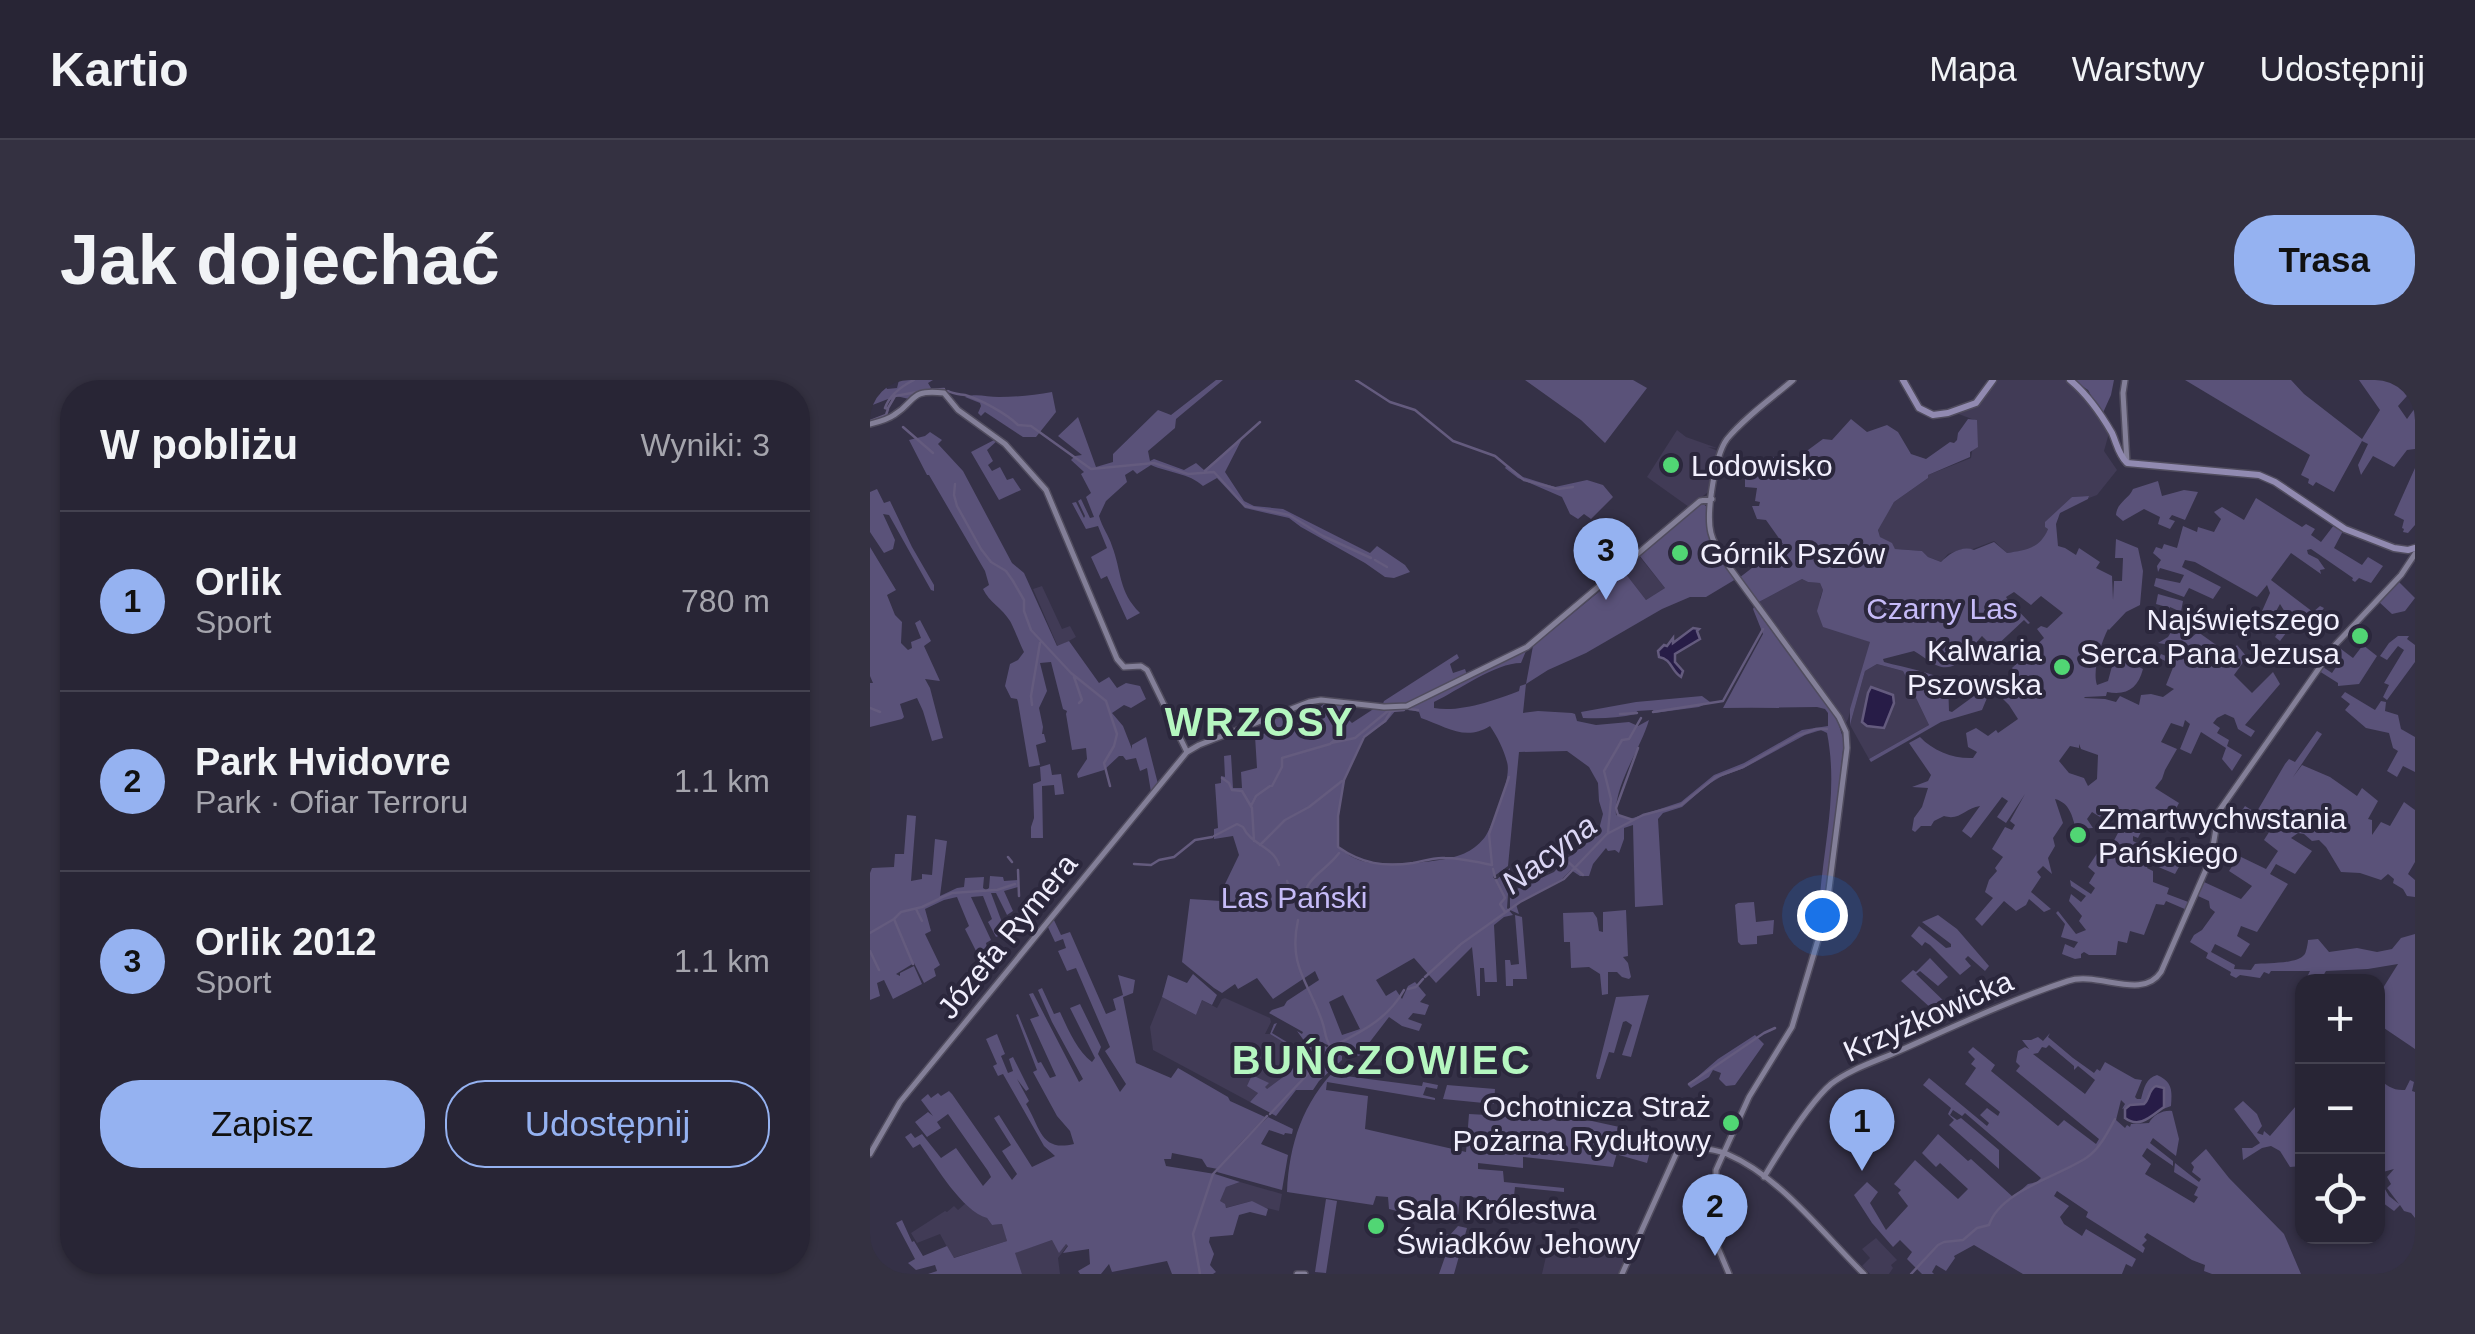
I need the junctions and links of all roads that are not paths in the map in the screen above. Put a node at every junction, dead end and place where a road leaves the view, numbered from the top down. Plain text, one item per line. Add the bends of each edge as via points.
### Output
1 (1793, 380) edge
2 (1903, 380) edge
3 (1993, 380) edge
4 (2070, 380) edge
5 (2125, 380) edge
6 (870, 424) edge
7 (2126, 458) junction
8 (1712, 499) junction
9 (2414, 552) edge
10 (1189, 751) junction
11 (1723, 1153) junction
12 (870, 1154) edge
13 (1762, 1176) junction
14 (1296, 1274) edge
15 (1304, 1274) edge
16 (1622, 1274) edge
17 (1728, 1274) edge
18 (1864, 1274) edge

1 - 8 street via 1726,441
2 - 3 main road via 1919,408 1932,415 1976,403
4 - 7 main road
5 - 7 street
6 - 10 street via 896,414 914,396 944,393 1016,456 1046,490 1117,659 1124,667 1148,670
7 - 9 main road via 2259,475 2340,526
8 - 10 street via 1700,501 1533,644 1417,702 1391,708 1309,702
8 - 11 street via 1717,548 1839,717 1847,740 1822,926 1788,1035
9 - 13 street, Krzyżkowicka via 2340,638 2218,812 2210,862 2154,981 2138,986 2074,980 1845,1075 1821,1094
10 - 12 street, Józefa Rymera via 896,1106
11 - 13 street
11 - 16 street via 1679,1150
11 - 17 street via 1709,1226
13 - 18 street
14 - 15 street

